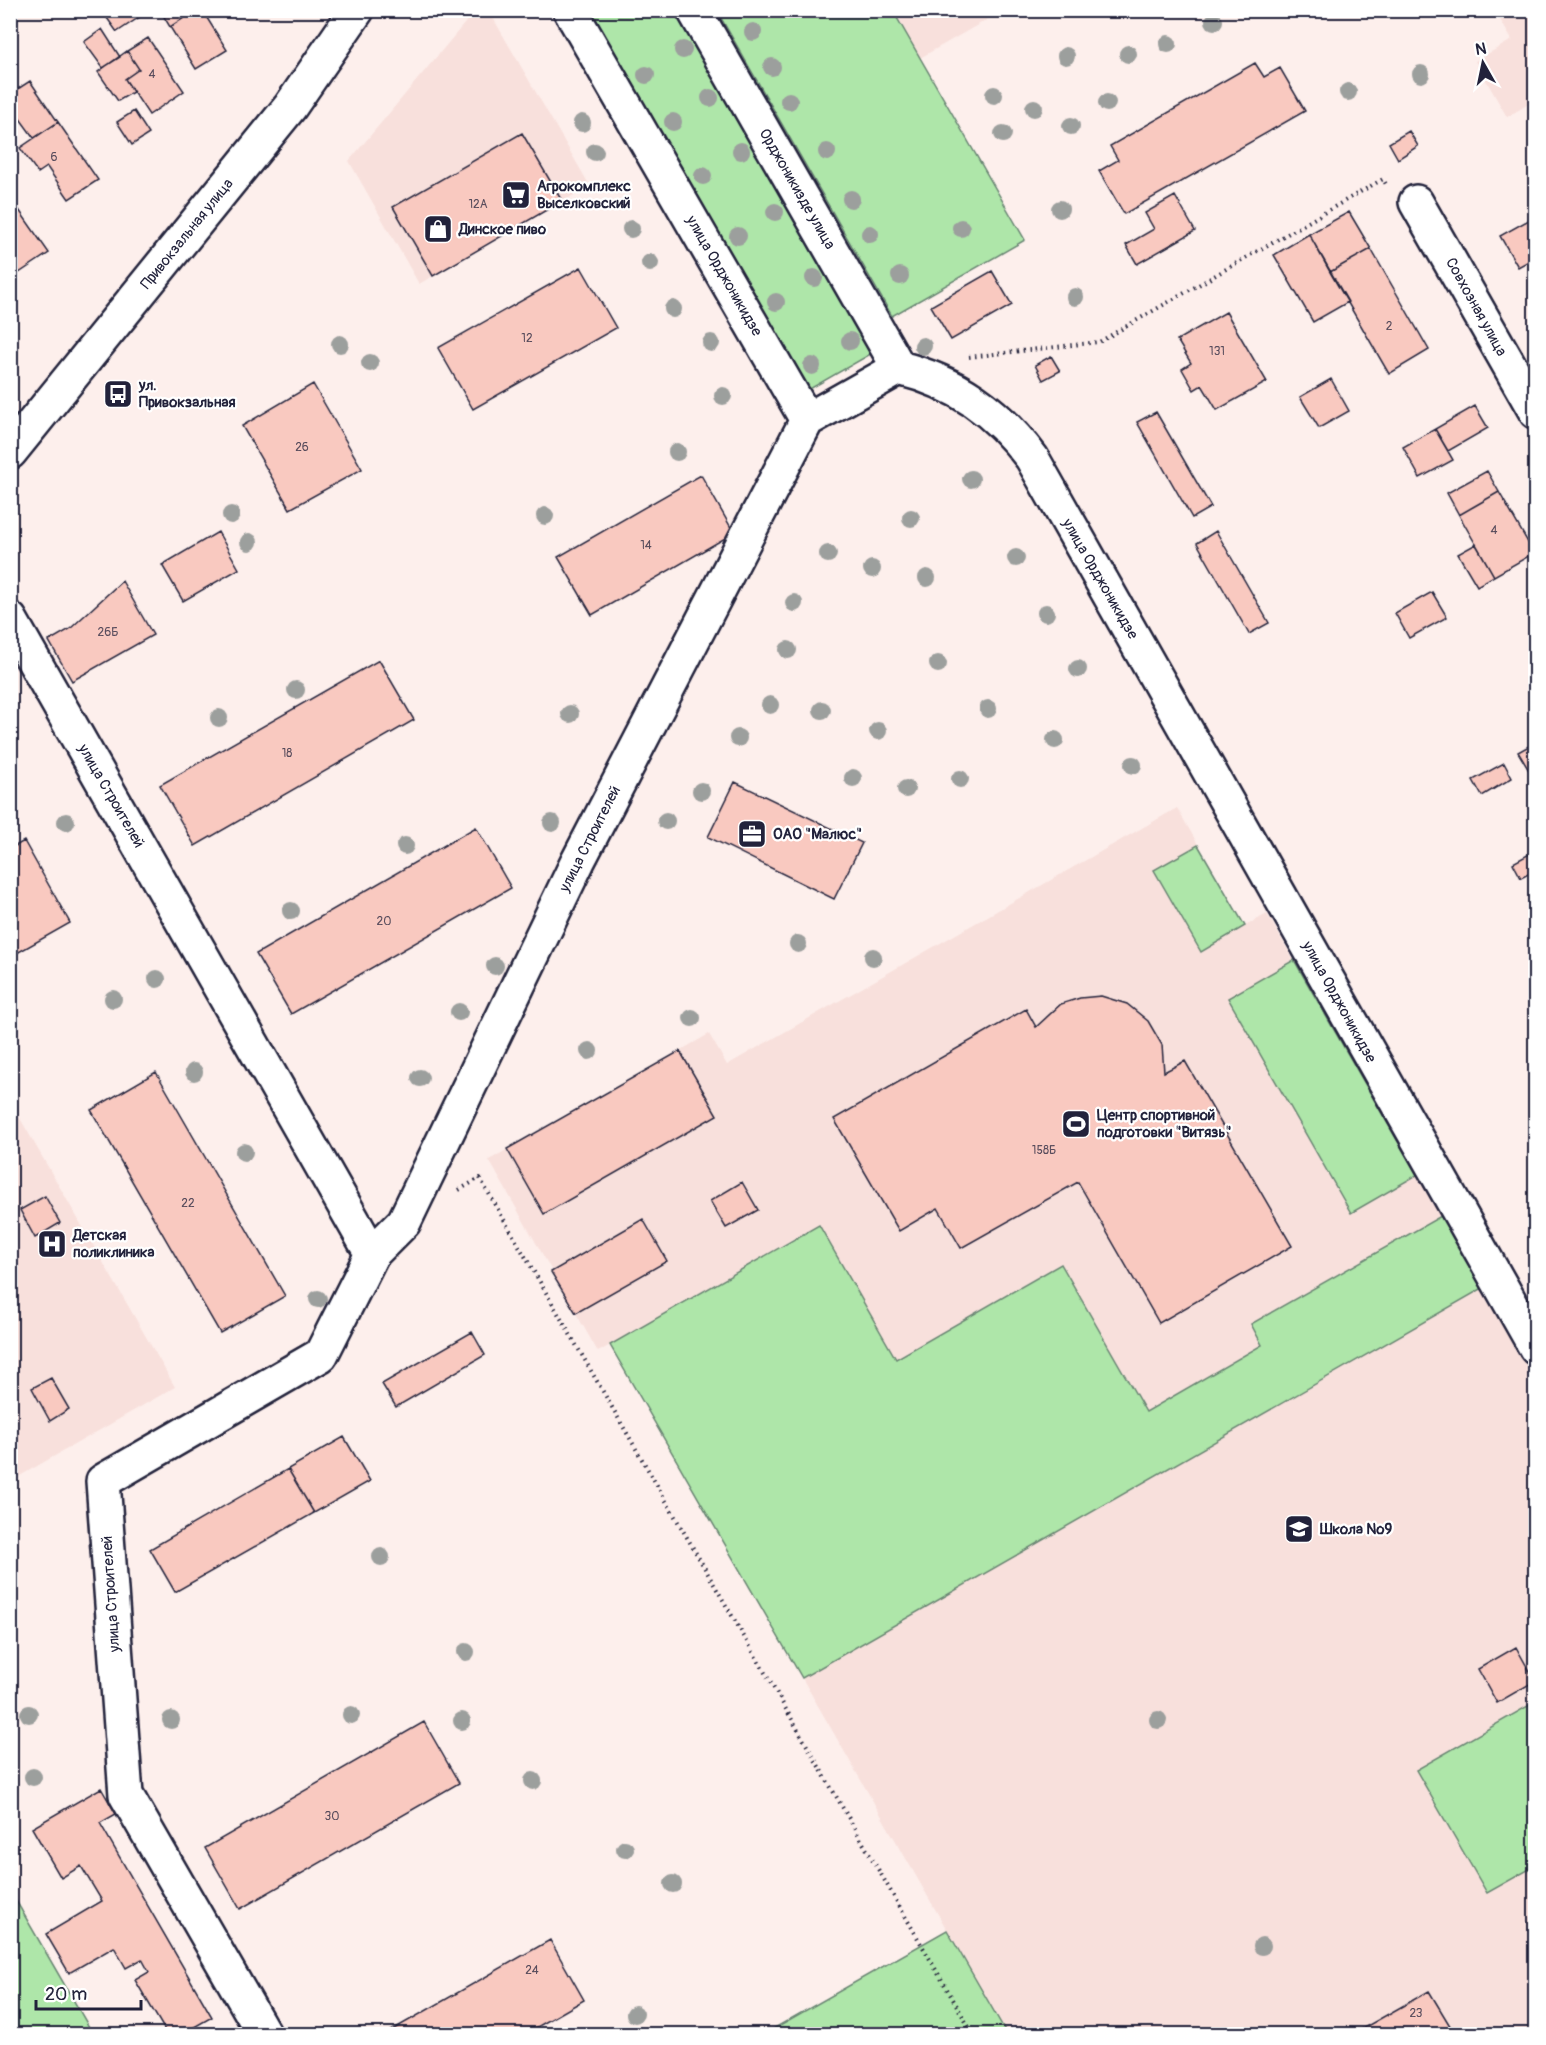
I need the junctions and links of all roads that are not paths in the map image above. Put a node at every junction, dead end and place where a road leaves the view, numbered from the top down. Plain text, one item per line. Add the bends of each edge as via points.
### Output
1 (357, 10) edge
2 (570, 10) edge
3 (694, 10) edge
4 (1416, 202) dead end
5 (911, 371) junction
6 (1536, 412) edge
7 (807, 420) junction
8 (10, 452) edge
9 (10, 620) edge
10 (372, 1254) junction
11 (1536, 1348) edge
12 (264, 2034) edge

1 - 8 street, Привокзальная улица via 283,116
2 - 7 street, улица Орджоникидзе
3 - 5 street, Орджоникизде улица
4 - 6 street, Совхозная улица
5 - 7 street
5 - 11 street, улица Орджоникидзе via 965,393 1010,430 1032,458
7 - 10 street, улица Строителей via 578,861 404,1222
9 - 10 street, улица Строителей
10 - 12 street, улица Строителей via 321,1355 103,1481 126,1795

